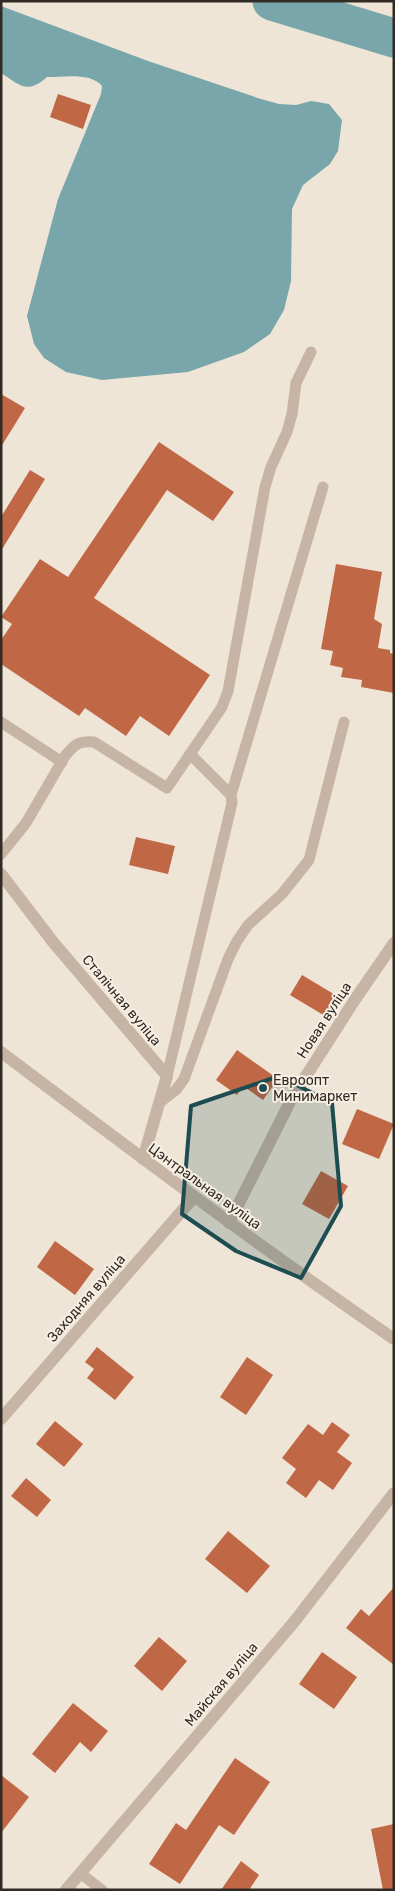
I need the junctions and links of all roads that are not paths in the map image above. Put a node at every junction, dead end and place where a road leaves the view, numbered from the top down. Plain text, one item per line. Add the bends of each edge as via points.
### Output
1 (312, 352) dead end
2 (323, 487) dead end
3 (1, 722) edge
4 (344, 722) dead end
5 (190, 754) junction
6 (62, 762) junction
7 (231, 795) junction
8 (1, 854) edge
9 (1, 874) edge
10 (394, 943) edge
11 (1, 1052) edge
12 (167, 1076) junction
13 (159, 1103) junction
14 (143, 1159) junction
15 (194, 1197) junction
16 (229, 1223) junction
17 (394, 1339) edge
18 (1, 1419) edge
19 (394, 1493) edge
20 (80, 1873) junction
21 (66, 1890) edge
22 (102, 1890) edge

1 - 5 lane via 296,383 289,423 265,487 228,691 222,707
2 - 7 lane
3 - 6 lane
4 - 13 lane via 309,860 237,941 184,1079
5 - 6 lane via 167,788 94,742 81,741 72,747
5 - 7 lane
6 - 8 lane via 26,823
7 - 12 lane via 226,837
9 - 12 street, Сталічная вуліца via 53,942
10 - 16 street, Новая вуліца via 292,1098
11 - 14 street, Цэнтральная вуліца
12 - 13 street
13 - 14 street
14 - 15 street, Цэнтральная вуліца
15 - 16 street, Цэнтральная вуліца
15 - 18 street, Заходняя вуліца
16 - 17 street, Цэнтральная вуліца
19 - 20 street, Майская вуліца via 294,1622
20 - 21 street, Майская вуліца
20 - 22 lane

